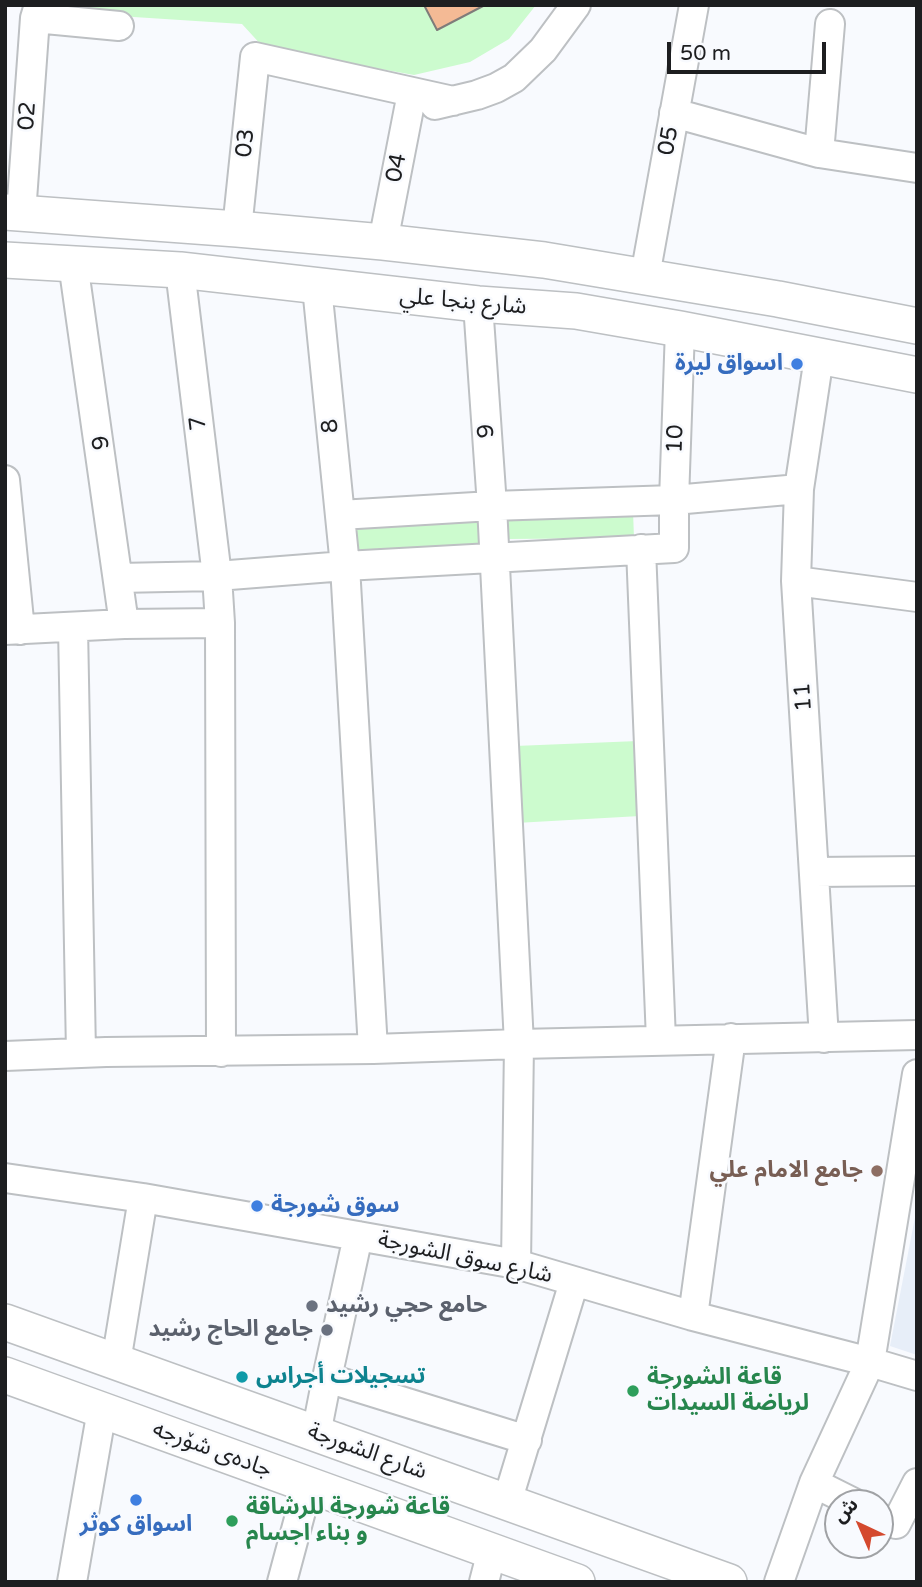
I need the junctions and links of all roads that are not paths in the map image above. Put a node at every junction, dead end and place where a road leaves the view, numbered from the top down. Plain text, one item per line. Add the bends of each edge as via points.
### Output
1 (576, 5) edge
2 (694, 5) edge
3 (37, 12) edge
4 (830, 24) dead end
5 (119, 26) dead end
6 (411, 102) junction
7 (674, 113) junction
8 (819, 153) junction
9 (917, 168) edge
10 (13, 213) edge
11 (237, 229) junction
12 (383, 242) junction
13 (5, 260) edge
14 (73, 263) junction
15 (180, 270) junction
16 (645, 276) junction
17 (317, 287) junction
18 (478, 304) junction
19 (879, 319) junction
20 (917, 326) edge
21 (680, 329) junction
22 (819, 357) junction
23 (869, 366) junction
24 (917, 375) edge
25 (5, 480) edge
26 (799, 489) junction
27 (674, 500) junction
28 (492, 506) junction
29 (340, 515) junction
30 (641, 549) junction
31 (494, 558) junction
32 (345, 566) junction
33 (217, 576) junction
34 (118, 578) junction
35 (796, 581) junction
36 (917, 597) edge
37 (220, 623) junction
38 (124, 624) junction
39 (73, 626) junction
40 (13, 630) edge
41 (917, 871) edge
42 (815, 872) junction
43 (917, 1035) edge
44 (731, 1038) junction
45 (824, 1038) junction
46 (662, 1040) junction
47 (519, 1044) junction
48 (373, 1049) junction
49 (221, 1052) junction
50 (81, 1053) junction
51 (5, 1056) edge
52 (917, 1074) edge
53 (5, 1178) edge
54 (143, 1198) junction
55 (358, 1236) junction
56 (516, 1265) junction
57 (574, 1282) junction
58 (693, 1316) junction
59 (5, 1322) edge
60 (116, 1362) junction
61 (870, 1362) junction
62 (5, 1375) edge
63 (917, 1376) edge
64 (327, 1378) junction
65 (102, 1410) junction
66 (316, 1434) junction
67 (527, 1440) junction
68 (814, 1483) junction
69 (917, 1483) edge
70 (308, 1485) junction
71 (826, 1489) edge
72 (507, 1502) junction
73 (898, 1524) edge
74 (488, 1567) edge
75 (72, 1582) edge
76 (282, 1582) edge
77 (577, 1582) edge
78 (729, 1582) edge
79 (779, 1582) edge

1 - 6 street via 543,50 514,78 453,101
2 - 7 street, 05
3 - 5 street
3 - 10 street, 02
4 - 8 street
6 - 11 street, 03 via 255,57
6 - 12 street, 04
7 - 8 street
7 - 16 street, 05
8 - 9 street
10 - 11 main road
11 - 12 main road
12 - 16 main road
13 - 14 main road, شارع بنجا علي
14 - 15 main road, شارع بنجا علي
14 - 34 street, 6
15 - 17 main road, شارع بنجا علي
15 - 33 street, 7
16 - 19 main road
17 - 18 main road, شارع بنجا علي
17 - 29 street, 8
18 - 21 main road, شارع بنجا علي via 576,312
18 - 28 street, 9
19 - 20 main road
19 - 23 main road
21 - 22 main road, شارع بنجا علي
21 - 27 street, 10
22 - 23 main road, شارع بنجا علي
22 - 26 street, 11
23 - 24 main road, شارع بنجا علي
25 - 40 street
26 - 27 street
26 - 35 street, 11
27 - 28 street
27 - 30 street, 10 via 674,548
28 - 29 street
28 - 31 street, 9
29 - 32 street, 8
30 - 31 street
30 - 46 street
31 - 32 street
31 - 47 street, 9
32 - 33 street
32 - 48 street, 8
33 - 34 street
33 - 37 street, 7
34 - 38 street, 6
35 - 36 street
35 - 42 street, 11
37 - 38 street
37 - 49 street, 7
38 - 39 street
39 - 40 street
39 - 50 street
41 - 42 street
42 - 45 street, 11
43 - 45 street
44 - 45 street
44 - 46 street
44 - 58 street
46 - 47 street
47 - 48 street
47 - 56 street, 9
48 - 49 street
49 - 50 street
50 - 51 street
52 - 61 street
53 - 54 street, شارع سوق الشورجة
54 - 55 street, شارع سوق الشورجة
54 - 60 street
55 - 56 street, شارع سوق الشورجة
55 - 64 street
56 - 57 street, شارع سوق الشورجة
57 - 58 street, شارع سوق الشورجة
57 - 67 street
58 - 61 street, شارع سوق الشورجة
59 - 60 main road, شارع الشورجة
60 - 66 main road, شارع الشورجة
61 - 63 street, شارع سوق الشورجة
61 - 68 street
62 - 65 main road, جادەی شۆرجە
64 - 66 street
64 - 67 street
65 - 70 main road, جادەی شۆرجە
65 - 75 street
66 - 72 main road, شارع الشورجة
67 - 72 street
68 - 71 street
68 - 79 street
69 - 73 street
70 - 74 main road, جادەی شۆرجە
70 - 76 street
72 - 78 main road, شارع الشورجة
74 - 77 main road, جادەی شۆرجە

